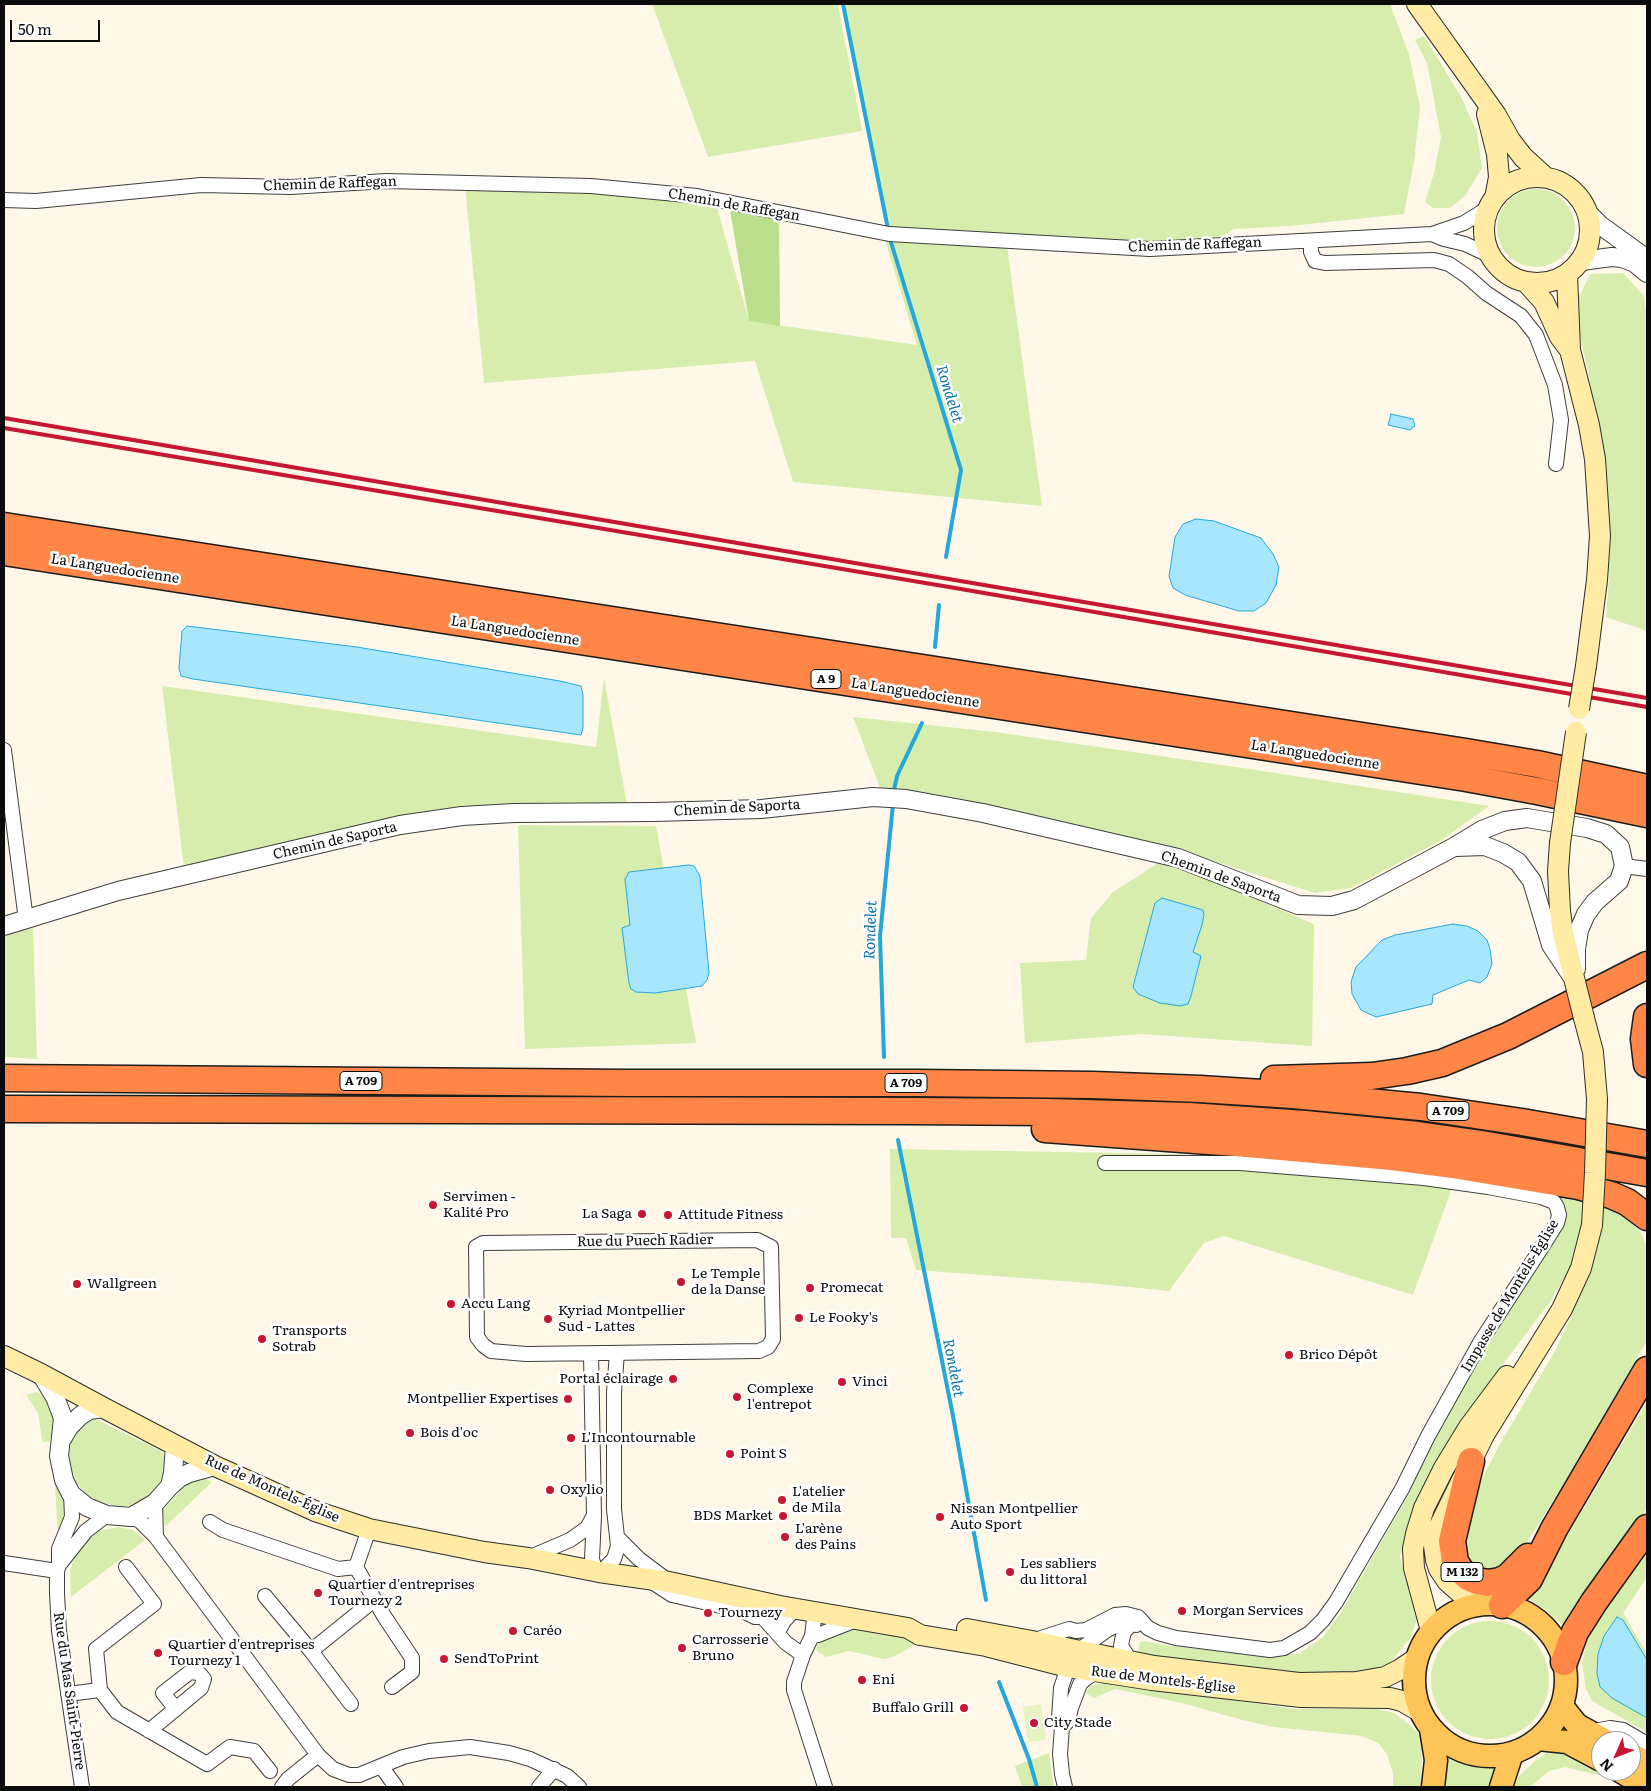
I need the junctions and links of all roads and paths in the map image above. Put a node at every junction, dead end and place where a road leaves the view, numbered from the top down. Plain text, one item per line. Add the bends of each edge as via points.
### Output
1 (1417, 4) edge
2 (1485, 102) junction
3 (1545, 177) junction
4 (4, 200) edge
5 (1492, 203) junction
6 (1588, 213) junction
7 (1432, 234) junction
8 (1311, 241) junction
9 (1491, 256) junction
10 (1647, 259) edge
11 (1574, 268) junction
12 (1647, 273) edge
13 (1526, 282) junction
14 (1570, 350) junction
15 (1556, 464) dead end
16 (4, 526) edge
17 (4, 552) edge
18 (4, 750) edge
19 (1647, 788) edge
20 (1647, 814) edge
21 (1454, 847) junction
22 (1624, 866) junction
23 (1647, 869) edge
24 (26, 920) junction
25 (4, 926) edge
26 (1647, 965) edge
27 (1575, 982) junction
28 (1647, 1017) edge
29 (1647, 1064) edge
30 (4, 1078) edge
31 (1093, 1085) junction
32 (4, 1109) edge
33 (913, 1111) junction
34 (1647, 1144) edge
35 (1105, 1163) dead end
36 (1647, 1173) edge
37 (1647, 1218) edge
38 (1569, 1292) junction
39 (591, 1354) junction
40 (617, 1354) junction
41 (4, 1356) edge
42 (1647, 1370) edge
43 (41, 1374) junction
44 (1647, 1385) edge
45 (104, 1408) junction
46 (1620, 1416) junction
47 (62, 1439) junction
48 (174, 1445) junction
49 (1471, 1461) junction
50 (215, 1466) junction
51 (170, 1486) junction
52 (71, 1494) junction
53 (155, 1504) junction
54 (107, 1515) junction
55 (594, 1516) junction
56 (131, 1517) junction
57 (210, 1522) dead end
58 (1647, 1528) edge
59 (369, 1529) junction
60 (1554, 1529) junction
61 (156, 1537) junction
62 (618, 1538) junction
63 (528, 1558) junction
64 (4, 1563) edge
65 (126, 1567) dead end
66 (356, 1567) junction
67 (58, 1568) junction
68 (599, 1572) junction
69 (649, 1580) junction
70 (669, 1582) junction
71 (265, 1596) dead end
72 (746, 1599) junction
73 (374, 1600) junction
74 (1474, 1605) junction
75 (1502, 1605) junction
76 (804, 1610) junction
77 (764, 1617) junction
78 (858, 1619) junction
79 (1130, 1624) junction
80 (908, 1628) junction
81 (1148, 1628) junction
82 (1431, 1631) junction
83 (778, 1632) junction
84 (812, 1636) junction
85 (1032, 1640) junction
86 (986, 1646) junction
87 (311, 1650) junction
88 (1079, 1650) junction
89 (803, 1655) junction
90 (1417, 1658) junction
91 (1130, 1660) junction
92 (1564, 1662) junction
93 (1068, 1667) junction
94 (1096, 1672) junction
95 (392, 1687) dead end
96 (100, 1690) junction
97 (68, 1694) junction
98 (352, 1704) dead end
99 (1562, 1706) junction
100 (176, 1709) dead end
101 (1426, 1720) junction
102 (1062, 1727) junction
103 (149, 1731) junction
104 (1606, 1731) edge
105 (1625, 1731) edge
106 (1591, 1733) edge
107 (1538, 1739) junction
108 (1512, 1753) junction
109 (318, 1755) junction
110 (1591, 1755) edge
111 (381, 1766) junction
112 (554, 1769) junction
113 (270, 1772) dead end
114 (82, 1787) edge
115 (282, 1787) edge
116 (396, 1787) edge
117 (539, 1787) edge
118 (579, 1787) edge
119 (825, 1787) edge
120 (1065, 1787) edge
121 (1433, 1787) edge
122 (1501, 1787) edge

1 - 2 main road
2 - 3 main road via 1523,157
2 - 5 main road via 1499,177
3 - 5 main road via 1523,179 1507,186
3 - 6 main road via 1569,188
4 - 8 street, Chemin de Raffegan via 201,185 291,187 386,181 591,186 697,196 889,234 1150,249
5 - 7 street, Chemin de Raffegan via 1464,223
5 - 9 main road via 1485,232
6 - 10 street
6 - 11 main road via 1588,246
7 - 8 street, Chemin de Raffegan
7 - 9 street, Chemin de Raffegan via 1466,244
8 - 15 street via 1315,261 1325,263 1434,260 1449,264 1521,316 1536,335 1556,385 1561,420
9 - 13 main road via 1512,277
11 - 12 street via 1604,257 1622,258
11 - 13 main road via 1555,280
11 - 14 main road, M 132
13 - 14 main road, M 132 via 1544,302 1560,337
14 - 27 main road, M 132, bridge via 1595,459 1600,527 1598,580 1558,870 1563,933
16 - 19 highway, La Languedocienne / A 9 via 1466,752
17 - 20 highway, La Languedocienne / A 9 via 1466,778
18 - 24 street
21 - 22 street, Chemin de Saporta via 1505,820 1527,818 1606,834 1620,847
21 - 24 street, Chemin de Saporta via 1354,900 1332,906 1298,904 1178,858 984,813 906,799 873,797 761,809 505,813 400,825 118,891
21 - 27 street, M 132 via 1485,846 1518,862 1532,880 1551,945
22 - 23 street
22 - 27 street, M 132 via 1619,881 1595,902 1579,930
24 - 25 street, Chemin de Saporta
26 - 31 highway via 1487,1046 1407,1072 1372,1076
27 - 38 main road, M 132, bridge via 1593,1052 1597,1099 1592,1225 1581,1268
28 - 29 highway via 1644,1039
30 - 31 highway, A 709
31 - 34 highway, A 709 via 1358,1100 1514,1120
32 - 33 highway, A 709
33 - 36 highway, A 709 via 1180,1116 1332,1126 1482,1144
33 - 37 highway via 1015,1126 1236,1143 1453,1165 1578,1186 1611,1195 1627,1202
35 - 81 street, Impasse de Montels-Église via 1240,1163 1424,1178 1541,1196 1554,1202 1559,1215 1557,1223 1481,1341 1402,1489 1323,1620 1297,1642 1270,1650 1176,1638
38 - 49 main road, M 132 via 1552,1327
38 - 82 main road, M 132 via 1469,1427 1424,1508 1413,1559
39 - 40 street, Rue du Puech Radier
39 - 40 street, Rue du Puech Radier via 491,1352 483,1345 477,1337 476,1248 483,1243 748,1240 757,1240 771,1247 773,1338 768,1347 753,1352
39 - 55 street
40 - 62 street via 614,1509
41 - 43 main road, Rue de Montels-Église
42 - 46 highway
43 - 45 main road, Rue de Montels-Église
43 - 47 street, Rue du Mas Saint-Pierre via 60,1407
44 - 46 highway
45 - 47 street via 89,1410 80,1416
45 - 48 main road, Rue de Montels-Église
46 - 60 highway
47 - 52 street, Rue du Mas Saint-Pierre via 60,1463
48 - 50 main road, Rue de Montels-Église
48 - 51 street
49 - 60 highway, M 132 via 1452,1540 1455,1562 1468,1577 1488,1583 1508,1577
49 - 74 main road, M 132 via 1440,1521 1434,1546 1439,1569 1447,1581
50 - 51 street via 189,1473
50 - 59 main road, Rue de Montels-Église via 315,1511
51 - 53 street
52 - 54 street via 87,1507
52 - 67 street, Rue du Mas Saint-Pierre via 72,1517 59,1549
53 - 56 street
53 - 61 street
54 - 56 street
54 - 67 street via 86,1531
55 - 63 street via 587,1528 570,1540
55 - 68 street via 592,1558
56 - 61 street
57 - 66 street via 223,1530 338,1569
58 - 92 highway via 1589,1609
59 - 63 main road, Rue de Montels-Église
59 - 66 street
60 - 75 highway via 1529,1579
61 - 109 street
62 - 68 street via 614,1558
62 - 70 street via 638,1559
63 - 68 main road, Rue de Montels-Église
64 - 67 street
65 - 96 street via 154,1604 96,1649
66 - 73 street
67 - 97 street, Rue du Mas Saint-Pierre via 59,1631
68 - 69 main road, Rue de Montels-Église
69 - 70 main road, Rue de Montels-Église
69 - 77 street, Rue de Montels-Église via 672,1595
70 - 72 main road, Rue de Montels-Église
71 - 87 street
72 - 76 main road, Rue de Montels-Église
72 - 77 street
73 - 87 street
73 - 95 street via 412,1658 412,1672
74 - 75 main road
74 - 82 main road via 1451,1614
75 - 92 main road via 1523,1612 1542,1624 1555,1641
76 - 78 main road, Rue de Montels-Église
76 - 83 street via 784,1622
76 - 84 street via 814,1619
77 - 83 street
78 - 80 main road, Rue de Montels-Église
78 - 84 street
79 - 81 street, Impasse de Montels-Église
79 - 88 street, Impasse de Montels-Église via 1116,1625
79 - 91 street via 1124,1632 1121,1646
80 - 85 main road, Rue de Montels-Église via 922,1622
80 - 86 main road, Rue de Montels-Église via 920,1635
81 - 85 street, Impasse de Montels-Église via 1138,1617 1115,1615 1086,1630 1069,1629
82 - 90 main road
83 - 89 street via 786,1643
84 - 89 street
85 - 88 main road, Rue de Montels-Église
86 - 88 main road via 1005,1646 1064,1659
86 - 93 main road, Rue de Montels-Église
87 - 98 street
88 - 91 main road, Rue de Montels-Église
89 - 119 street via 794,1690
90 - 91 main road, Rue de Montels-Église via 1385,1677 1356,1682 1299,1683 1154,1666
90 - 101 main road via 1415,1694
91 - 93 main road via 1116,1664 1097,1661
92 - 99 main road via 1566,1684
93 - 94 main road, Rue de Montels-Église
93 - 102 street via 1060,1697
94 - 101 main road, Rue de Montels-Église via 1301,1697 1390,1698 1402,1702
94 - 102 street via 1080,1684 1068,1721
96 - 97 street
96 - 103 street via 117,1712
97 - 114 street, Rue du Mas Saint-Pierre
99 - 106 main road via 1577,1725
99 - 107 main road
100 - 103 street
101 - 108 main road via 1448,1744 1468,1753 1490,1756
101 - 121 main road via 1436,1760
102 - 120 street via 1060,1754
103 - 113 street via 207,1764 230,1747 254,1751
104 - 105 street via 1610,1728
107 - 108 main road
107 - 110 main road via 1567,1742
108 - 122 main road
109 - 111 street via 333,1769 354,1776
109 - 115 street
111 - 112 street via 420,1753 470,1747 509,1753
111 - 116 street
112 - 117 street
112 - 118 street

